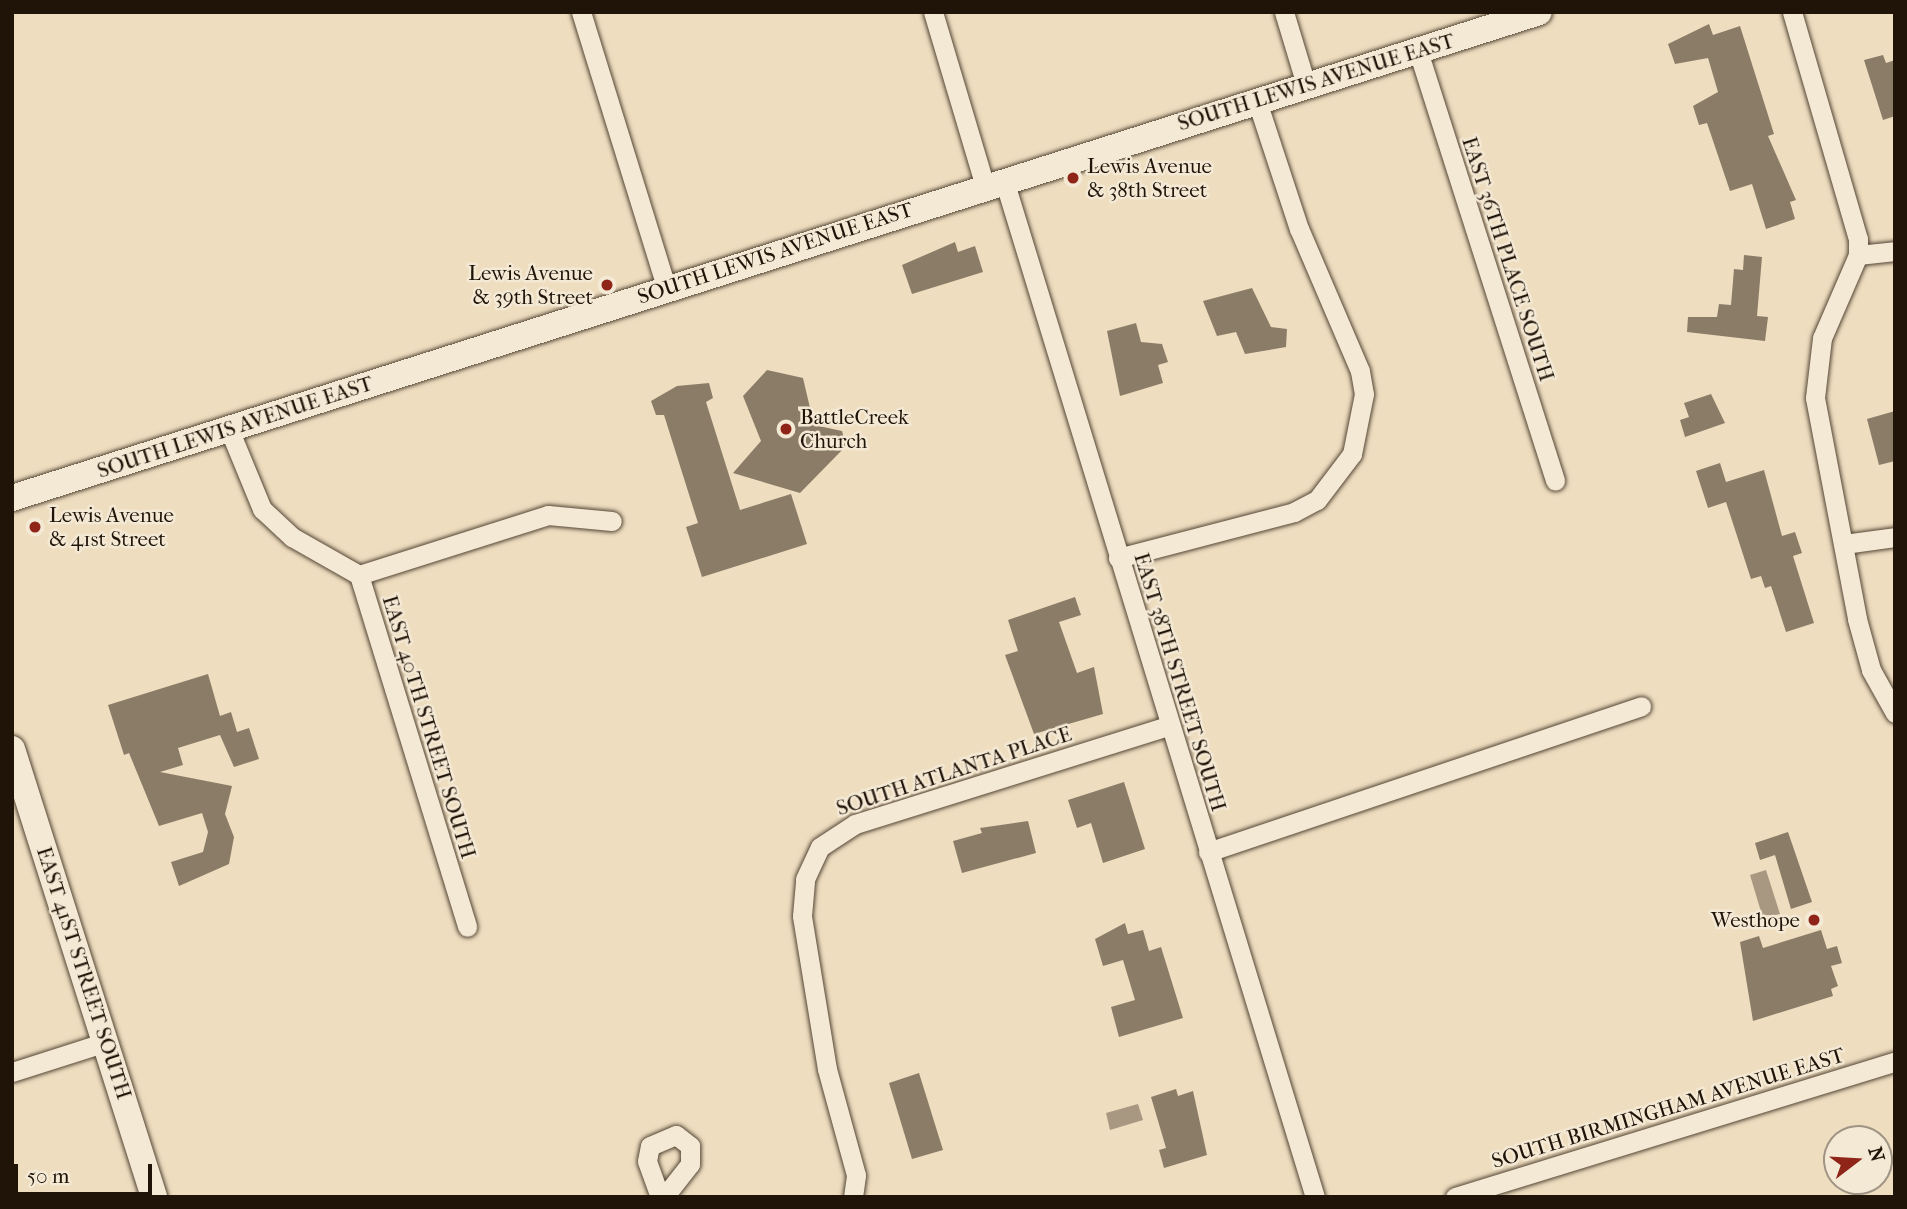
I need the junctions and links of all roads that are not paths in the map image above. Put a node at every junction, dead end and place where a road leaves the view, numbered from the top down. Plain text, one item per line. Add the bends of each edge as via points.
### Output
1 (581, 12) edge
2 (933, 12) edge
3 (1284, 12) edge
4 (1539, 12) edge
5 (1792, 12) edge
6 (1418, 51) junction
7 (1306, 85) junction
8 (1257, 101) junction
9 (995, 183) junction
10 (1895, 251) edge
11 (1858, 255) junction
12 (666, 287) junction
13 (229, 429) junction
14 (1555, 481) dead end
15 (12, 498) edge
16 (612, 522) dead end
17 (1895, 537) edge
18 (1844, 544) junction
19 (1118, 558) junction
20 (359, 575) junction
21 (1641, 706) dead end
22 (1895, 713) edge
23 (1167, 726) junction
24 (12, 749) edge
25 (1208, 852) junction
26 (467, 927) dead end
27 (106, 1042) junction
28 (1895, 1062) edge
29 (12, 1072) edge
30 (154, 1197) edge
31 (853, 1197) edge
32 (1315, 1197) edge
33 (1455, 1197) edge

1 - 12 street
2 - 9 street, EAST 38TH STREET SOUTH
3 - 7 street
4 - 6 main road, SOUTH LEWIS AVENUE EAST
5 - 11 street via 1854,214
6 - 7 main road, SOUTH LEWIS AVENUE EAST
6 - 14 street, EAST 36TH PLACE SOUTH
7 - 8 main road, SOUTH LEWIS AVENUE EAST
8 - 9 main road, SOUTH LEWIS AVENUE EAST
8 - 19 street via 1299,229 1362,382 1361,421 1336,480 1294,512
9 - 12 main road, SOUTH LEWIS AVENUE EAST
9 - 19 street, EAST 38TH STREET SOUTH
10 - 11 street
11 - 18 street via 1815,372
12 - 13 main road, SOUTH LEWIS AVENUE EAST
13 - 15 main road, SOUTH LEWIS AVENUE EAST
13 - 20 street, EAST 40TH STREET SOUTH via 262,509 301,542
16 - 20 street via 548,515
17 - 18 street
18 - 22 street via 1865,650
19 - 23 street, EAST 38TH STREET SOUTH
20 - 26 street, EAST 40TH STREET SOUTH
21 - 25 street
23 - 25 street, EAST 38TH STREET SOUTH
23 - 31 street, SOUTH ATLANTA PLACE via 855,824 820,847 805,879 802,916 828,1069 856,1175
24 - 27 main road, EAST 41ST STREET SOUTH
25 - 32 street, EAST 38TH STREET SOUTH
27 - 29 street
27 - 30 main road, EAST 41ST STREET SOUTH
28 - 33 street, SOUTH BIRMINGHAM AVENUE EAST

